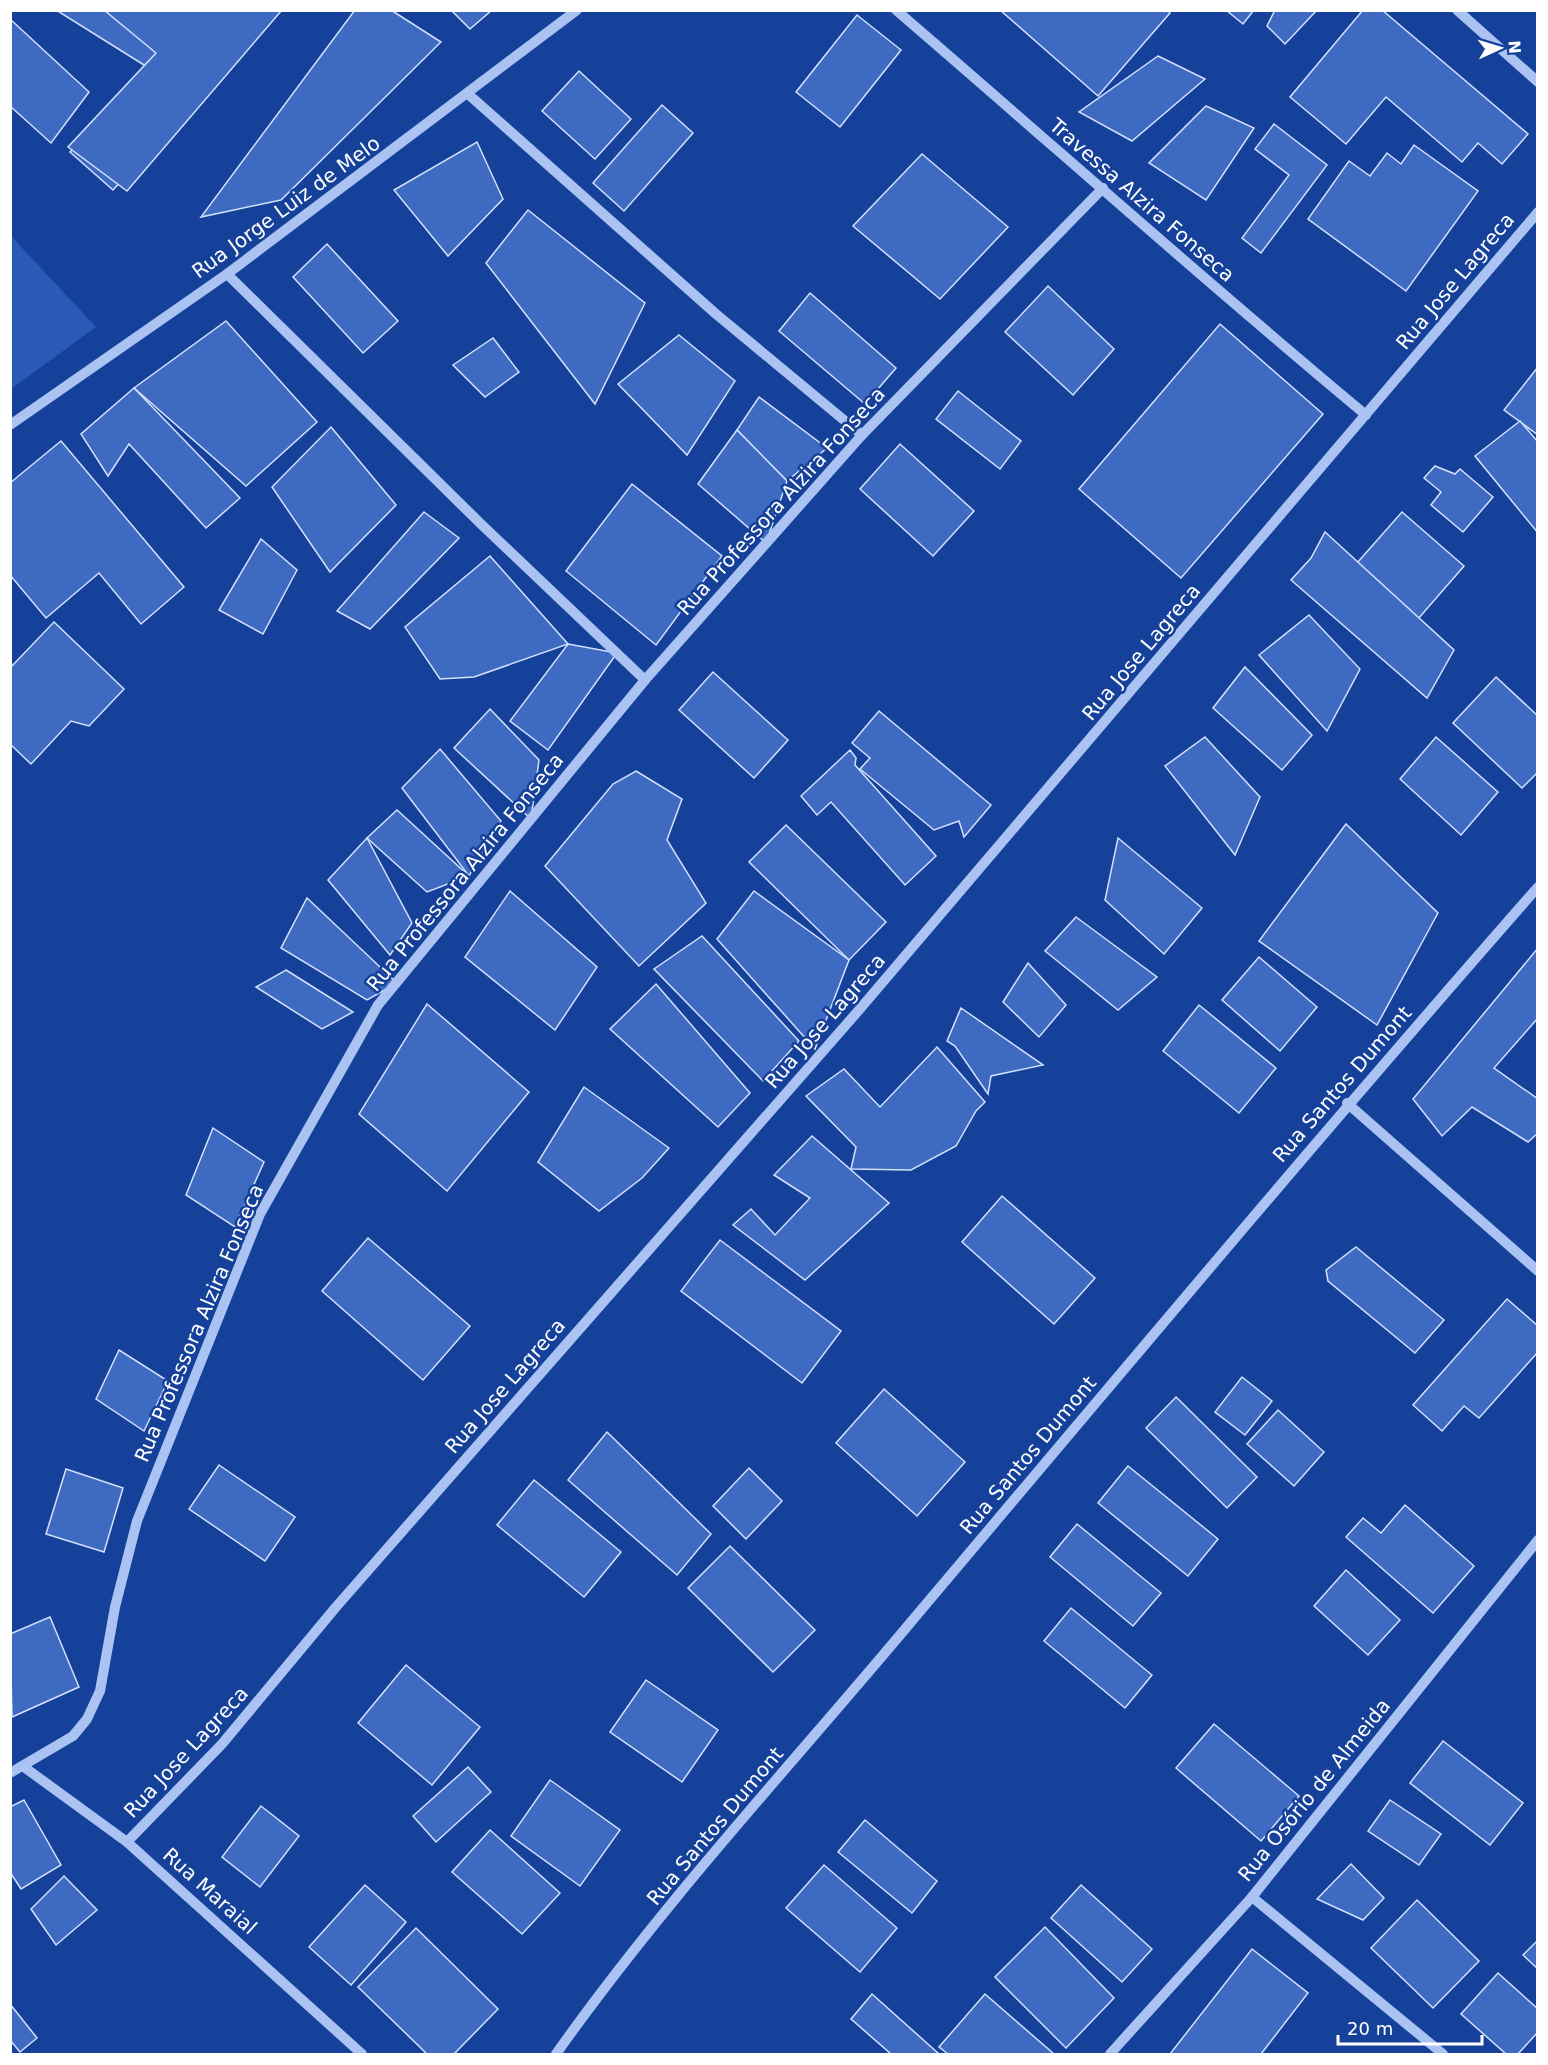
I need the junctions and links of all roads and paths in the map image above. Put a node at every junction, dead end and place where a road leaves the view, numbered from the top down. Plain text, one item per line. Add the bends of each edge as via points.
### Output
1 (577, 10) edge
2 (896, 10) edge
3 (1457, 10) edge
4 (1538, 82) edge
5 (468, 94) junction
6 (1103, 189) junction
7 (1538, 212) edge
8 (227, 274) junction
9 (1366, 416) junction
10 (10, 425) edge
11 (862, 435) junction
12 (645, 680) junction
13 (1538, 887) edge
14 (1347, 1103) junction
15 (1538, 1270) edge
16 (1538, 1539) edge
17 (24, 1767) junction
18 (10, 1773) edge
19 (127, 1842) junction
20 (1252, 1897) junction
21 (362, 2055) edge
22 (556, 2055) edge
23 (1110, 2055) edge
24 (1443, 2055) edge

1 - 5 street, Rua Jorge Luiz de Melo
2 - 6 street, Travessa Alzira Fonseca
3 - 4 street
5 - 8 street, Rua Jorge Luiz de Melo
5 - 11 street via 645,254
6 - 9 street, Travessa Alzira Fonseca via 1209,285
6 - 11 street, Rua Professora Alzira Fonseca
7 - 9 street, Rua Jose Lagreca
8 - 10 street, Rua Jorge Luiz de Melo
8 - 12 street
9 - 19 street, Rua Jose Lagreca via 859,1010 343,1599 222,1744
11 - 12 street, Rua Professora Alzira Fonseca
12 - 17 street, Rua Professora Alzira Fonseca via 378,1005 260,1214 137,1521 115,1607 100,1691 87,1719 73,1736
13 - 14 street, Rua Santos Dumont
14 - 15 street
14 - 22 street, Rua Santos Dumont via 737,1825 622,1966
16 - 20 street, Rua Osório de Almeida
17 - 18 street, Rua Professora Alzira Fonseca
17 - 19 street, Rua Maraial
19 - 21 street, Rua Maraial
20 - 23 street, Rua Osório de Almeida
20 - 24 street

